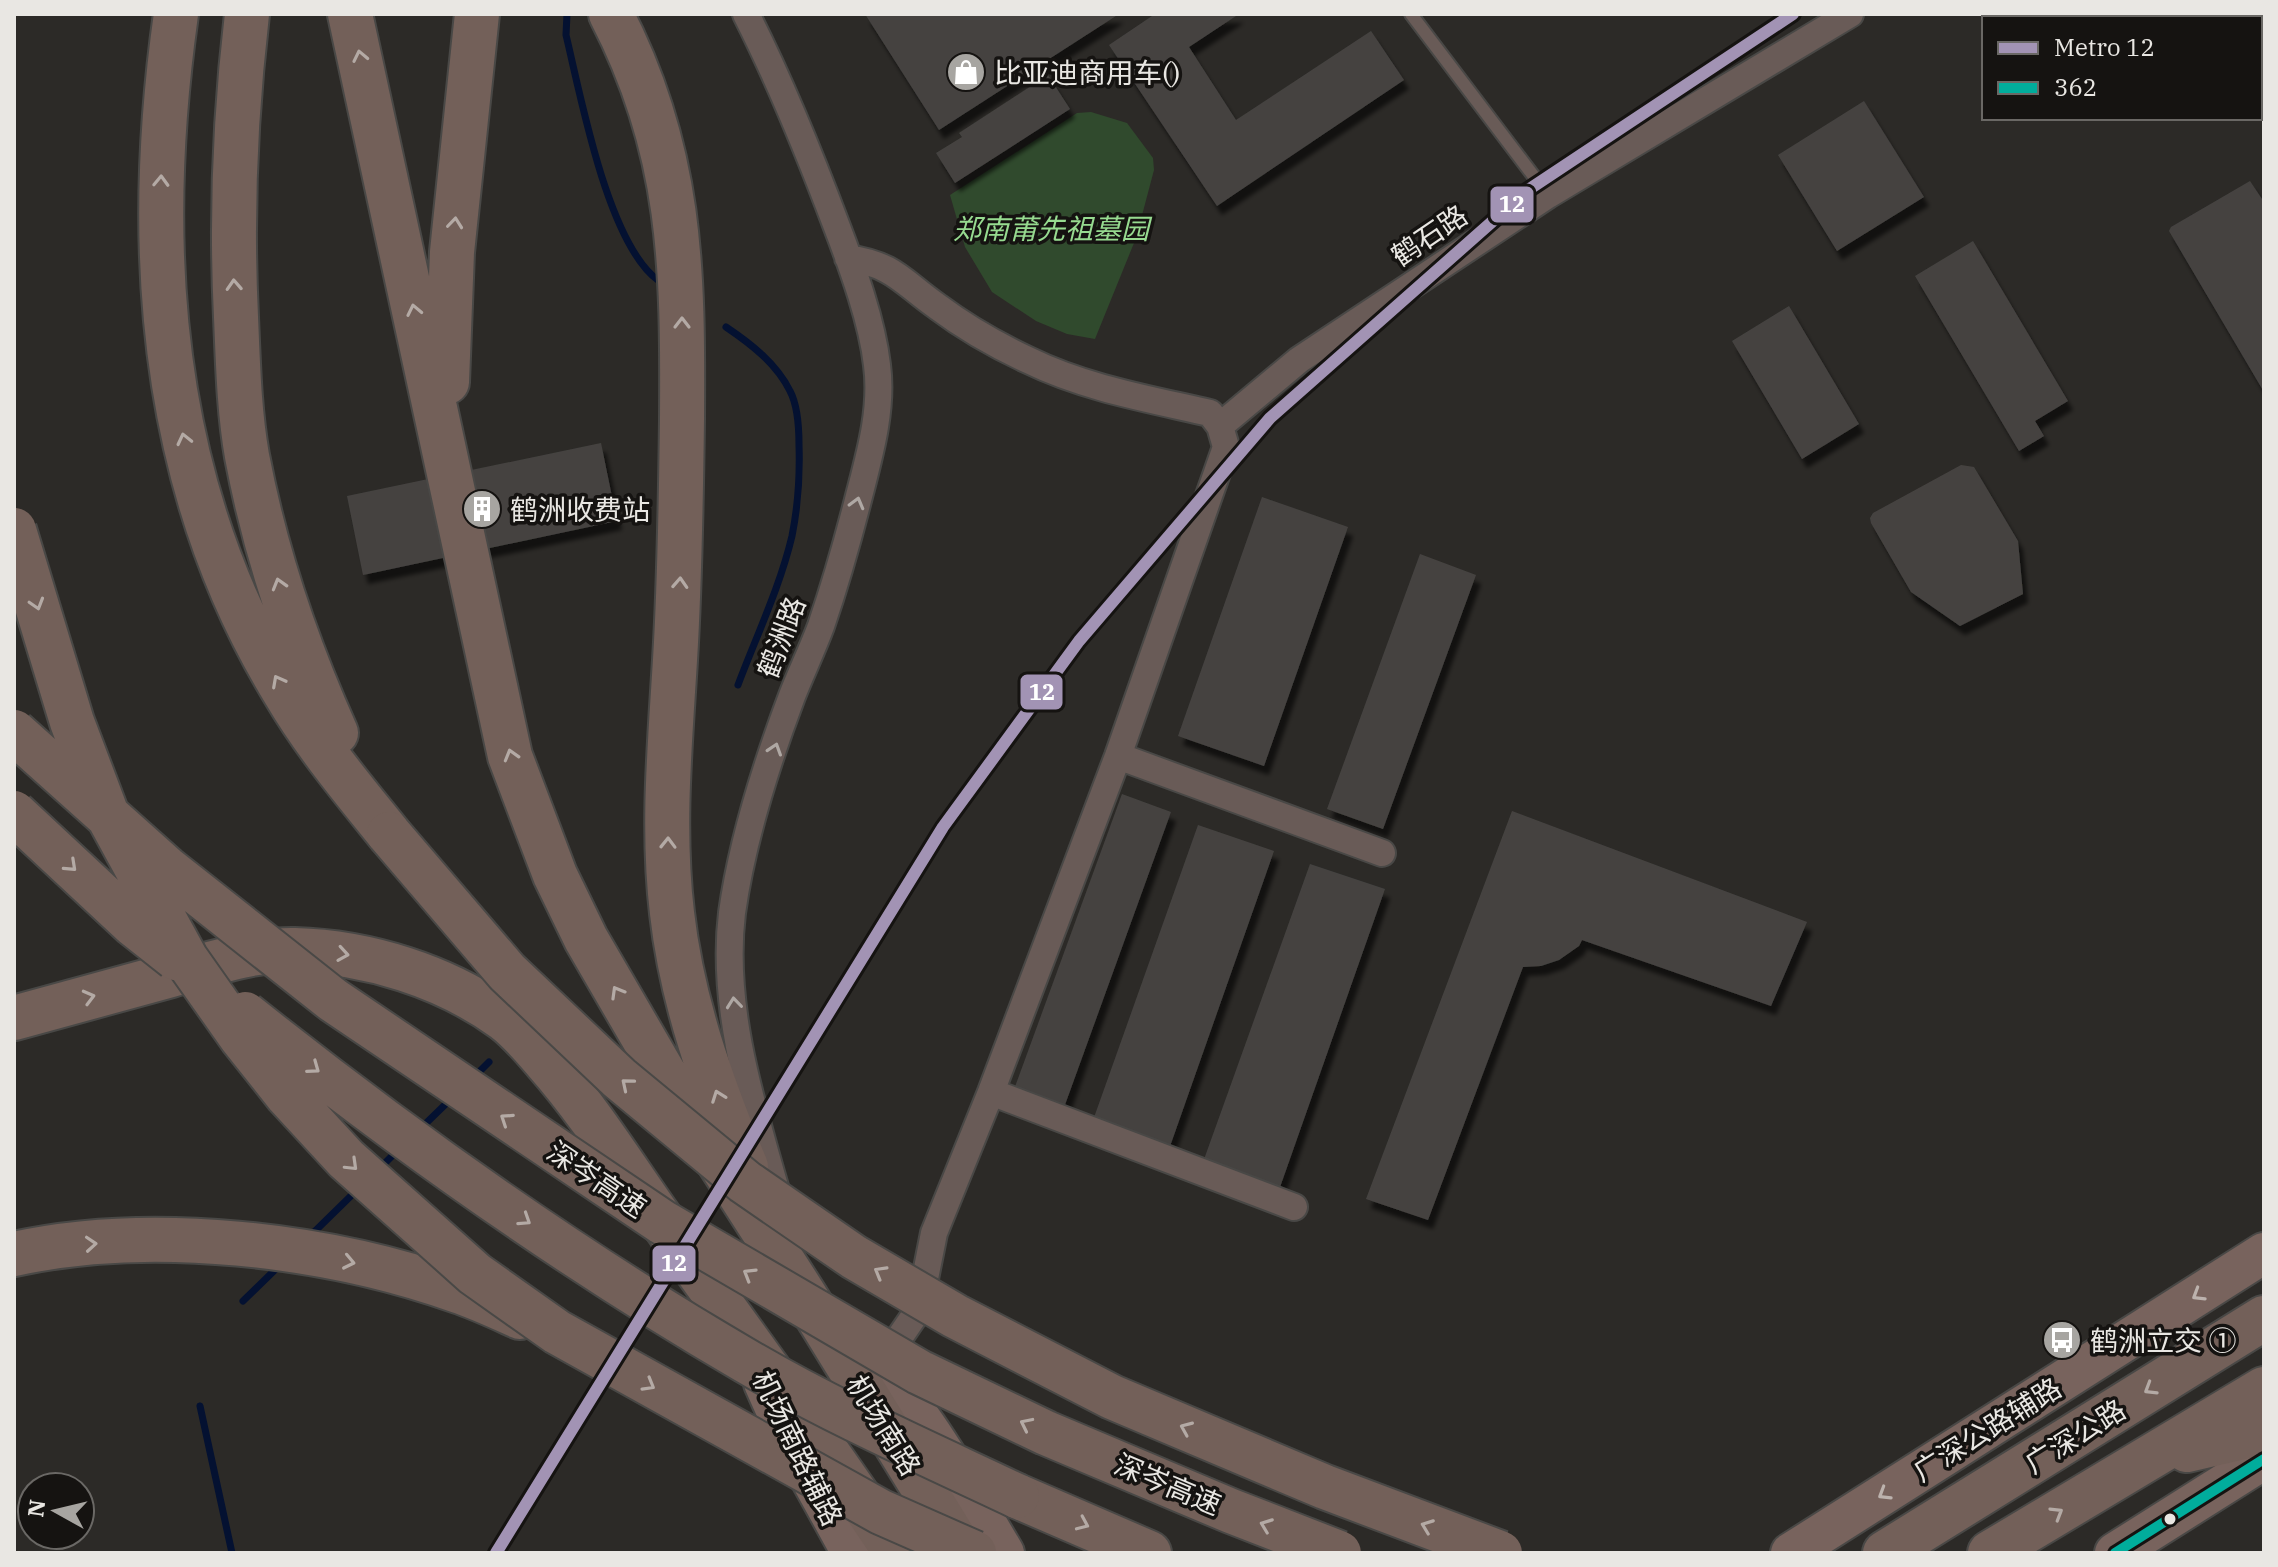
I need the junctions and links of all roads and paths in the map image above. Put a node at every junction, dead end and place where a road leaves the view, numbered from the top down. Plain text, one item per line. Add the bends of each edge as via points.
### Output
1 (176, 14) edge
2 (247, 14) edge
3 (350, 14) edge
4 (477, 14) edge
5 (611, 14) edge
6 (746, 14) edge
7 (1411, 14) edge
8 (1850, 14) edge
9 (1548, 195) junction
10 (848, 258) junction
11 (1220, 426) junction
12 (448, 469) junction
13 (14, 530) edge
14 (14, 732) edge
15 (1118, 756) junction
16 (14, 813) edge
17 (389, 834) junction
18 (1382, 853) dead end
19 (14, 1018) edge
20 (991, 1092) junction
21 (1294, 1207) dead end
22 (2264, 1253) edge
23 (14, 1254) edge
24 (805, 1296) junction
25 (2264, 1318) edge
26 (557, 1332) junction
27 (747, 1342) junction
28 (880, 1366) junction
29 (2264, 1389) edge
30 (2264, 1432) edge
31 (2264, 1459) edge
32 (2142, 1461) junction
33 (852, 1553) edge
34 (896, 1553) edge
35 (963, 1553) edge
36 (974, 1553) edge
37 (1004, 1553) edge
38 (1149, 1553) edge
39 (1339, 1553) edge
40 (1500, 1553) edge
41 (1791, 1553) edge
42 (1885, 1553) edge
43 (1990, 1553) edge
44 (2115, 1553) edge

17 -> 1 highway via 325,755 283,692 228,577 191,471 174,394 159,224
17 -> 2 highway via 317,690 284,600 247,454 232,228 237,98
12 -> 3 highway
12 -> 4 highway via 452,252
24 -> 5 highway via 729,1125 680,967 668,856 681,570 683,298 669,173 655,115
6 - 10 street, 鹤洲路 via 812,161
7 - 9 lane
8 - 9 street, 鹤石路
9 - 11 street, 鹤石路 via 1299,360
10 - 11 street via 893,271 937,307 1030,362 1091,385 1210,413
24 -> 10 street, 鹤洲路 via 741,1050 732,977 732,915 756,805 820,630 869,458 877,412 877,365
11 - 15 street via 1226,447
24 -> 12 highway via 680,1101 555,875 510,756
13 -> 26 highway, bridge via 72,722 106,812 186,959 287,1095 346,1159 475,1274
39 -> 14 highway, 深岑高速, bridge via 1046,1433 919,1372 662,1222 333,1000 166,868
15 - 18 street
15 - 20 street
16 -> 38 highway, bridge via 133,924 296,1055 484,1192 619,1281 747,1362 881,1433
40 -> 17 highway, bridge via 1325,1487 1112,1397 854,1257 745,1182 619,1078 507,972
19 -> 27 highway via 207,965 291,950 371,959 452,987 507,1021 570,1090
20 - 21 street
20 - 28 street via 934,1233 919,1309
22 -> 41 main road, 广深公路辅路
23 -> 26 highway, bridge via 127,1241 249,1244 399,1273
24 - 28 main road
24 - 35 highway, 机场南路
25 -> 42 highway, 广深公路
26 -> 36 highway, bridge via 881,1512
27 - 33 main road, 机场南路辅路 via 788,1437
27 - 34 highway
28 - 37 main road via 924,1422
29 - 32 highway, 广深公路
30 - 32 highway
31 - 44 main road
43 -> 32 highway, 广深公路

